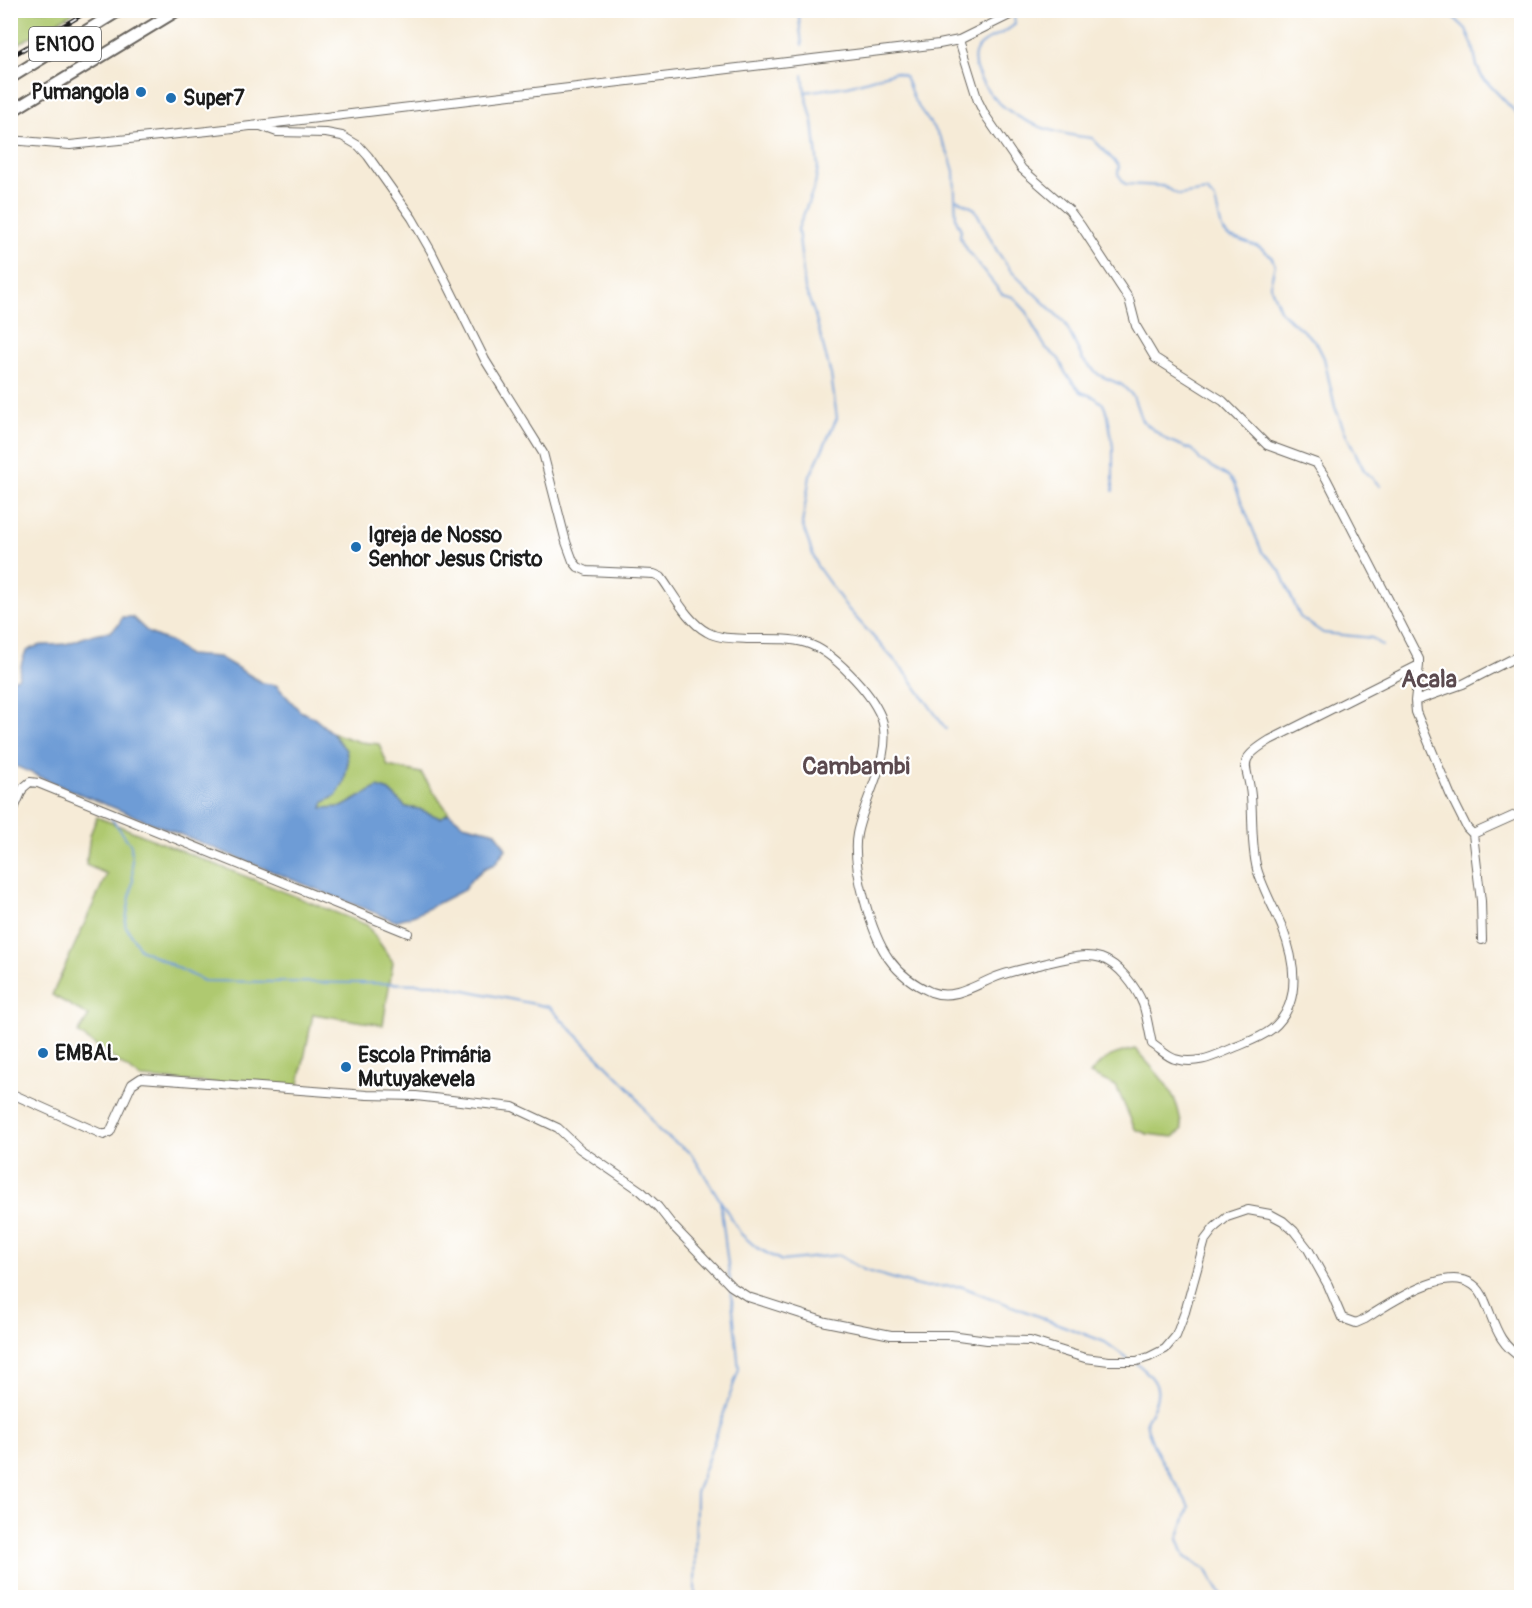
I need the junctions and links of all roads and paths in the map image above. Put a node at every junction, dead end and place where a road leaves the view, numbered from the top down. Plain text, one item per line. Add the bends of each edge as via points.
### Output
1 (120, 10) edge
2 (178, 10) edge
3 (1020, 10) edge
4 (959, 40) junction
5 (10, 78) edge
6 (10, 112) edge
7 (258, 125) junction
8 (10, 140) edge
9 (1521, 654) edge
10 (1419, 665) junction
11 (1415, 701) junction
12 (1521, 812) edge
13 (10, 818) edge
14 (1473, 834) junction
15 (408, 933) dead end
16 (1482, 940) dead end
17 (10, 1093) edge
18 (1521, 1358) edge

1 - 5 highway, EN100
2 - 6 highway, EN100
3 - 4 street
4 - 7 street
4 - 10 street via 985,115 1022,169 1082,226 1129,299 1136,326 1155,358 1223,401 1267,445 1316,463 1411,642
7 - 8 street via 70,145
7 - 10 street via 284,133 342,135 359,146 374,165 431,251 485,360 543,453 566,542 578,567 587,572 654,574 706,632 727,638 790,639 817,646 831,655 867,693 881,717 885,741 857,834 858,873 873,925 888,958 903,974 934,993 959,993 1010,972 1053,962 1102,958 1135,989 1143,1004 1152,1044 1173,1059 1204,1061 1271,1029 1289,1008 1294,971 1282,926 1257,870 1245,761 1270,740
9 - 11 street via 1463,684
10 - 11 street
11 - 14 street via 1443,778
12 - 14 street
13 - 15 street via 23,788 30,782 51,788
14 - 16 street
17 - 18 street via 104,1135 110,1132 132,1084 141,1078 416,1096 513,1107 558,1128 580,1149 641,1191 724,1281 748,1297 826,1323 891,1335 1030,1341 1109,1361 1149,1357 1171,1343 1185,1312 1205,1240 1227,1217 1248,1210 1270,1214 1294,1231 1313,1258 1342,1318 1356,1323 1424,1285 1456,1279 1482,1293 1499,1338

